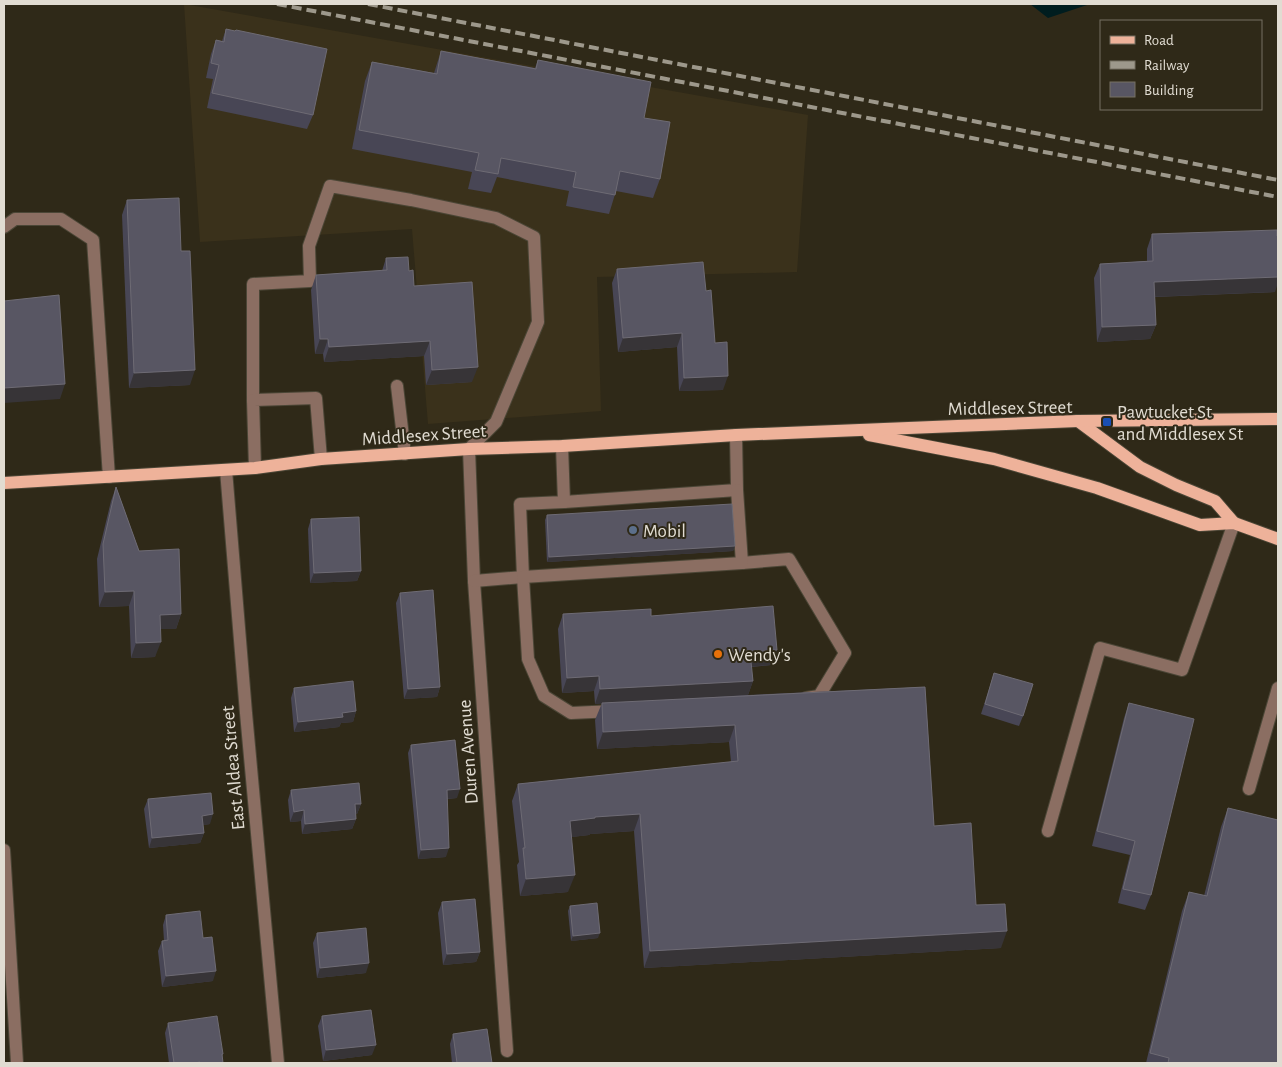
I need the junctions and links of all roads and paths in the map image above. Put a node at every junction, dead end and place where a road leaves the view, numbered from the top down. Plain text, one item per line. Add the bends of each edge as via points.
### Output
1 (4, 227) edge
2 (398, 386) dead end
3 (253, 400) junction
4 (1278, 419) edge
5 (1078, 421) junction
6 (846, 431) junction
7 (736, 435) junction
8 (562, 446) junction
9 (469, 449) junction
10 (405, 454) junction
11 (320, 459) junction
12 (255, 468) junction
13 (226, 470) junction
14 (109, 477) junction
15 (4, 483) edge
16 (737, 490) junction
17 (564, 502) junction
18 (1234, 523) junction
19 (1278, 539) edge
20 (742, 563) junction
21 (523, 577) junction
22 (474, 581) junction
23 (1278, 688) edge
24 (794, 700) edge
25 (630, 710) edge
26 (1248, 789) dead end
27 (1048, 831) dead end
28 (4, 850) edge
29 (4, 866) edge
30 (507, 1051) dead end
31 (17, 1063) edge
32 (278, 1063) edge

1 - 14 street via 15,219 61,219 93,240
2 - 10 street
3 - 9 street via 253,284 310,281 310,246 330,186 496,218 534,237 538,322 496,422
3 - 11 street via 316,398
3 - 12 street
4 - 5 main road
5 - 6 main road, Middlesex Street
5 - 18 main road, Middlesex Street via 1140,467 1215,501
6 - 7 main road, Middlesex Street
6 - 18 main road, Middlesex Street via 1042,471 1200,525
7 - 8 main road, Middlesex Street
7 - 16 street
8 - 9 main road, Middlesex Street
8 - 17 street
9 - 10 main road, Middlesex Street
9 - 22 street, Duren Avenue
10 - 11 main road, Middlesex Street
11 - 12 main road, Middlesex Street
12 - 13 main road, Middlesex Street
13 - 14 main road, Middlesex Street
13 - 32 street, East Aldea Street
14 - 15 main road, Middlesex Street
16 - 17 street
16 - 20 street
17 - 21 street via 520,504
18 - 19 main road, Middlesex Street
18 - 27 street via 1182,670 1100,648
20 - 21 street
20 - 24 street via 789,559 845,653 819,696
21 - 22 street
21 - 25 street via 528,659 544,696 571,713
22 - 30 street, Duren Avenue
23 - 26 street
28 - 29 street
29 - 31 street

